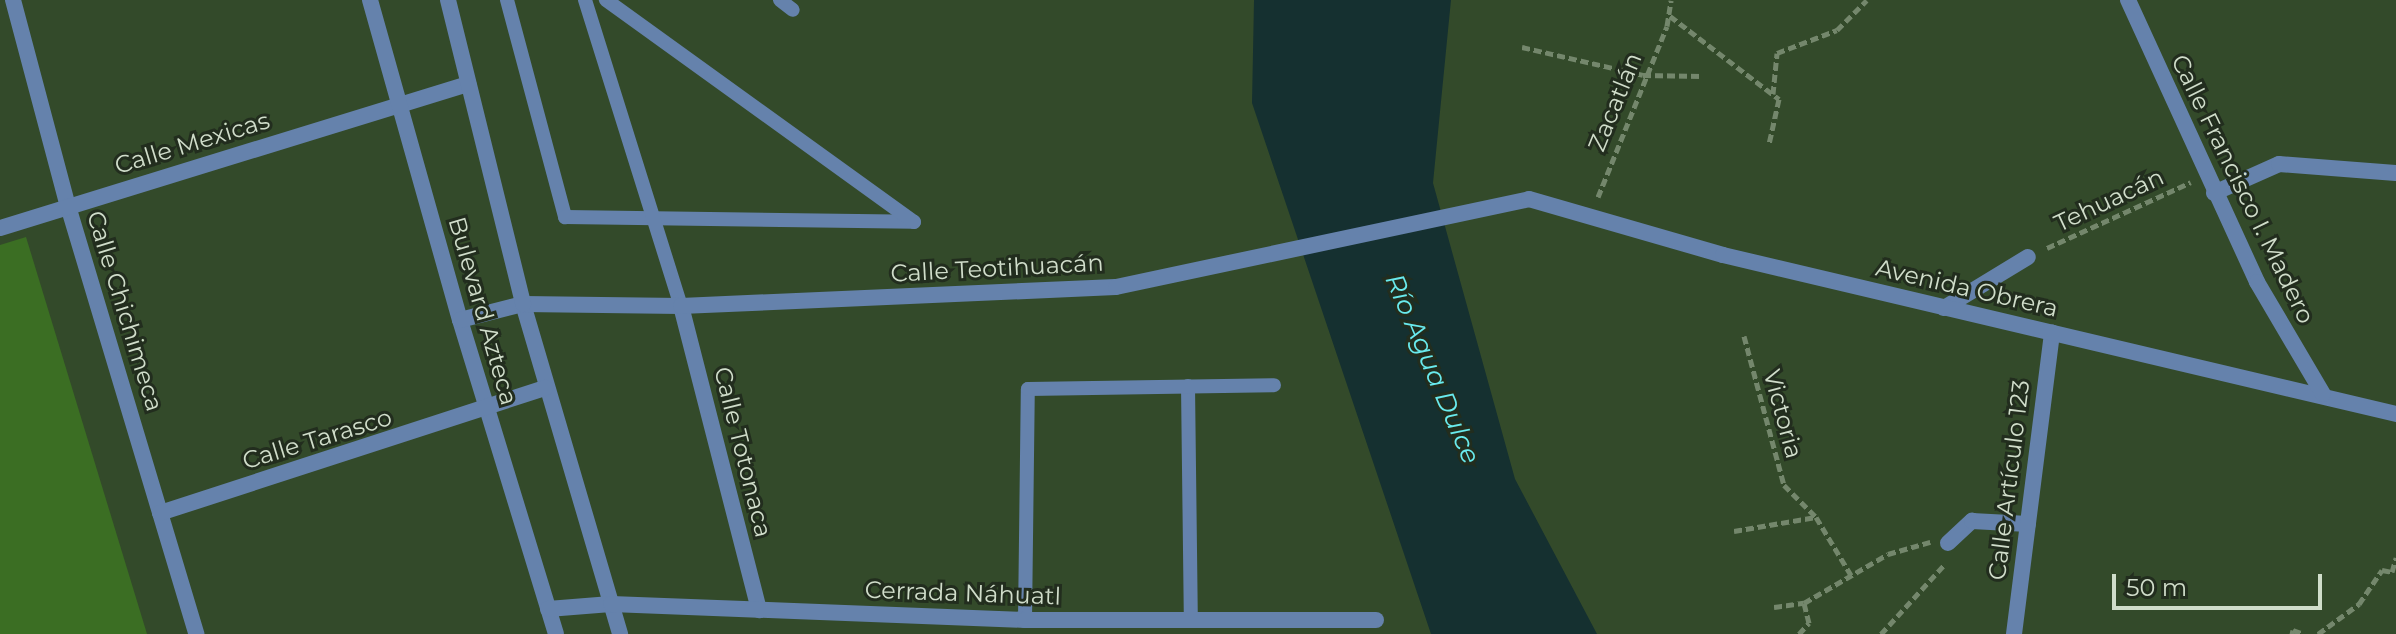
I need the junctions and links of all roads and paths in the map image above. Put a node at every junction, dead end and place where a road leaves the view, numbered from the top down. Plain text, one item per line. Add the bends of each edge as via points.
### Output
1 (13, 0) edge
2 (370, 0) edge
3 (448, 0) edge
4 (507, 0) edge
5 (585, 0) edge
6 (606, 0) edge
7 (780, 0) edge
8 (1671, 0) edge
9 (1867, 0) edge
10 (2128, 0) edge
11 (793, 10) dead end
12 (1670, 16) junction
13 (1522, 47) dead end
14 (1643, 75) junction
15 (1702, 76) dead end
16 (468, 84) junction
17 (1773, 95) junction
18 (398, 104) junction
19 (1769, 144) dead end
20 (2396, 173) edge
21 (2205, 176) junction
22 (2214, 193) junction
23 (1529, 199) joint
24 (68, 206) junction
25 (1594, 218) junction
26 (654, 220) junction
27 (0, 228) edge
28 (2028, 257) joint
29 (523, 304) junction
30 (681, 306) junction
31 (1944, 308) junction
32 (460, 320) junction
33 (2052, 332) junction
34 (1744, 336) dead end
35 (1274, 385) dead end
36 (1188, 386) junction
37 (545, 388) junction
38 (2323, 394) junction
39 (488, 411) junction
40 (2396, 414) edge
41 (160, 513) junction
42 (1816, 517) junction
43 (2028, 524) junction
44 (1734, 531) dead end
45 (1948, 543) junction
46 (2396, 558) edge
47 (1851, 575) junction
48 (1804, 603) junction
49 (611, 604) junction
50 (1774, 607) dead end
51 (548, 609) junction
52 (759, 610) junction
53 (1025, 620) junction
54 (1191, 620) junction
55 (1376, 620) dead end
56 (196, 634) edge
57 (556, 634) edge
58 (620, 634) edge
59 (1799, 634) edge
60 (1881, 634) edge
61 (2014, 634) edge
62 (2292, 634) edge
63 (2304, 634) edge
64 (2318, 634) edge

1 - 24 street, Calle Chichimeca
2 - 18 street, Bulevard Azteca
3 - 16 street, Bulevard Azteca
4 - 26 lane via 565,217
5 - 26 lane
6 - 26 lane via 914,222
7 - 11 lane
8 - 12 path, Zacatlán
9 - 17 path via 1837,30 1777,53
10 - 21 street, Calle Francisco I. Madero
12 - 14 path, Zacatlán
12 - 17 path
13 - 14 path
14 - 15 path
14 - 25 path, Zacatlán via 1600,186
16 - 18 street, Calle Mexicas
16 - 29 street, Bulevard Azteca
17 - 19 path via 1779,99
18 - 24 street, Calle Mexicas
18 - 32 street, Bulevard Azteca
20 - 22 street via 2279,164
21 - 22 street, Calle Francisco I. Madero
21 - 28 path, Tehuacán
22 - 38 street, Calle Francisco I. Madero via 2257,282
23 - 25 street, Avenida Obrera
23 - 30 street, Calle Teotihuacán via 1116,287
24 - 27 street, Calle Mexicas
24 - 41 street, Calle Chichimeca
25 - 31 street, Avenida Obrera
26 - 30 lane
28 - 31 street
29 - 30 street, Calle Teotihuacán
29 - 32 street, Calle Teotihuacán
29 - 37 street, Bulevard Azteca
30 - 52 street, Calle Totonaca
31 - 33 street, Avenida Obrera
32 - 39 street, Bulevard Azteca
33 - 38 street, Avenida Obrera
33 - 43 street, Calle Artículo 123
34 - 42 path, Victoria via 1784,485
35 - 36 lane
36 - 53 lane via 1028,389
36 - 54 lane
37 - 39 street, Calle Tarasco
37 - 49 street, Bulevard Azteca
38 - 40 street, Avenida Obrera
39 - 41 street, Calle Tarasco
39 - 51 street, Bulevard Azteca
41 - 56 street, Calle Chichimeca
42 - 44 path
42 - 47 path, Victoria
43 - 45 street via 1972,521
43 - 61 street, Calle Artículo 123
45 - 47 path via 1925,542 1888,554
45 - 60 path via 1951,558
46 - 64 path via 2392,572 2382,570 2359,604
47 - 48 path
48 - 50 path
48 - 59 path via 1809,623
49 - 51 street, Cerrada Náhuatl
49 - 52 street, Cerrada Náhuatl
49 - 58 street, Bulevard Azteca
51 - 57 street, Bulevard Azteca
52 - 53 street, Cerrada Náhuatl
53 - 54 street, Cerrada Náhuatl
54 - 55 street, Cerrada Náhuatl
62 - 63 path

